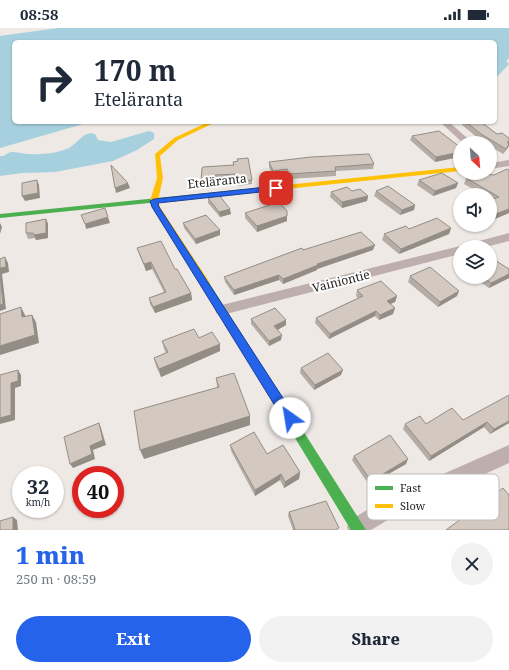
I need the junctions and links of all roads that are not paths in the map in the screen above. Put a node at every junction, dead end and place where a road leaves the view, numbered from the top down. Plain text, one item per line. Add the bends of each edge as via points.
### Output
1 (208, 124) edge
2 (446, 124) edge
3 (460, 136) edge
4 (509, 162) edge
5 (497, 163) edge
6 (453, 170) edge
7 (154, 201) junction
8 (0, 216) edge
9 (509, 237) edge
10 (497, 240) edge
11 (453, 252) edge
12 (222, 310) junction
13 (509, 454) edge
14 (464, 474) edge
15 (371, 520) edge
16 (358, 528) edge

1 - 7 street via 170,142 157,154 160,178
2 - 3 street
4 - 5 street
6 - 7 street, Eteläranta
7 - 8 street, Eteläranta
7 - 12 street
9 - 10 street
11 - 12 street, Vainiontie
12 - 16 street
13 - 14 street
15 - 16 street

